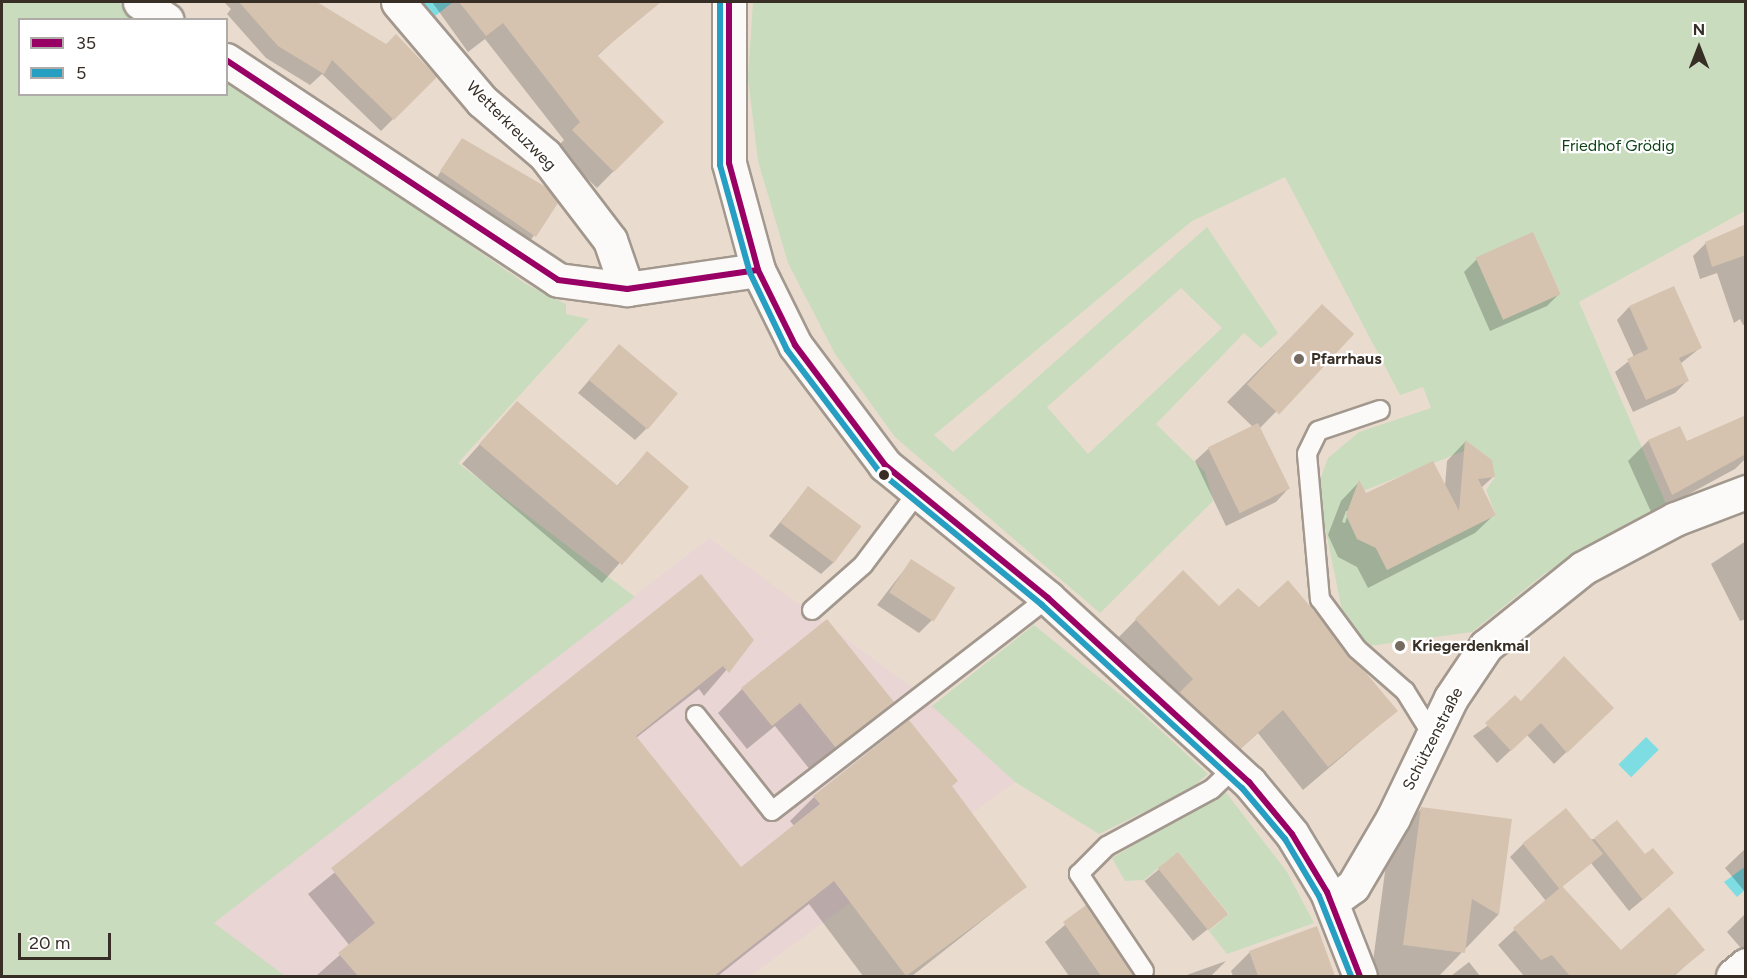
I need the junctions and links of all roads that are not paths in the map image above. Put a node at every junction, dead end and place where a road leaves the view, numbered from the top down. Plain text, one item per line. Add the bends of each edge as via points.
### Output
1 (140, 2) edge
2 (398, 2) edge
3 (729, 2) edge
4 (164, 18) edge
5 (228, 61) edge
6 (758, 270) junction
7 (627, 289) junction
8 (1380, 410) dead end
9 (1746, 492) edge
10 (917, 494) junction
11 (1048, 598) junction
12 (812, 610) dead end
13 (696, 715) dead end
14 (1433, 736) junction
15 (1234, 768) junction
16 (1331, 902) junction
17 (1746, 965) edge
18 (1144, 970) dead end
19 (1360, 976) edge
20 (1733, 976) edge

1 - 4 street
2 - 7 street, Wetterkreuzweg via 482,100 545,155 610,240
3 - 6 street via 729,163
5 - 7 street via 522,261 578,286
6 - 7 street
6 - 10 street via 795,345 843,415
8 - 14 lane via 1318,431 1307,454 1320,599 1357,649 1405,691
9 - 14 street, Schützenstraße via 1664,525 1582,568 1532,605 1486,646
10 - 11 street
10 - 12 lane via 862,565
11 - 13 lane via 772,811
11 - 15 street
14 - 16 street, Schützenstraße via 1353,886
15 - 16 street via 1292,834
15 - 18 lane via 1212,789 1107,846 1079,874
16 - 19 street
17 - 20 street

